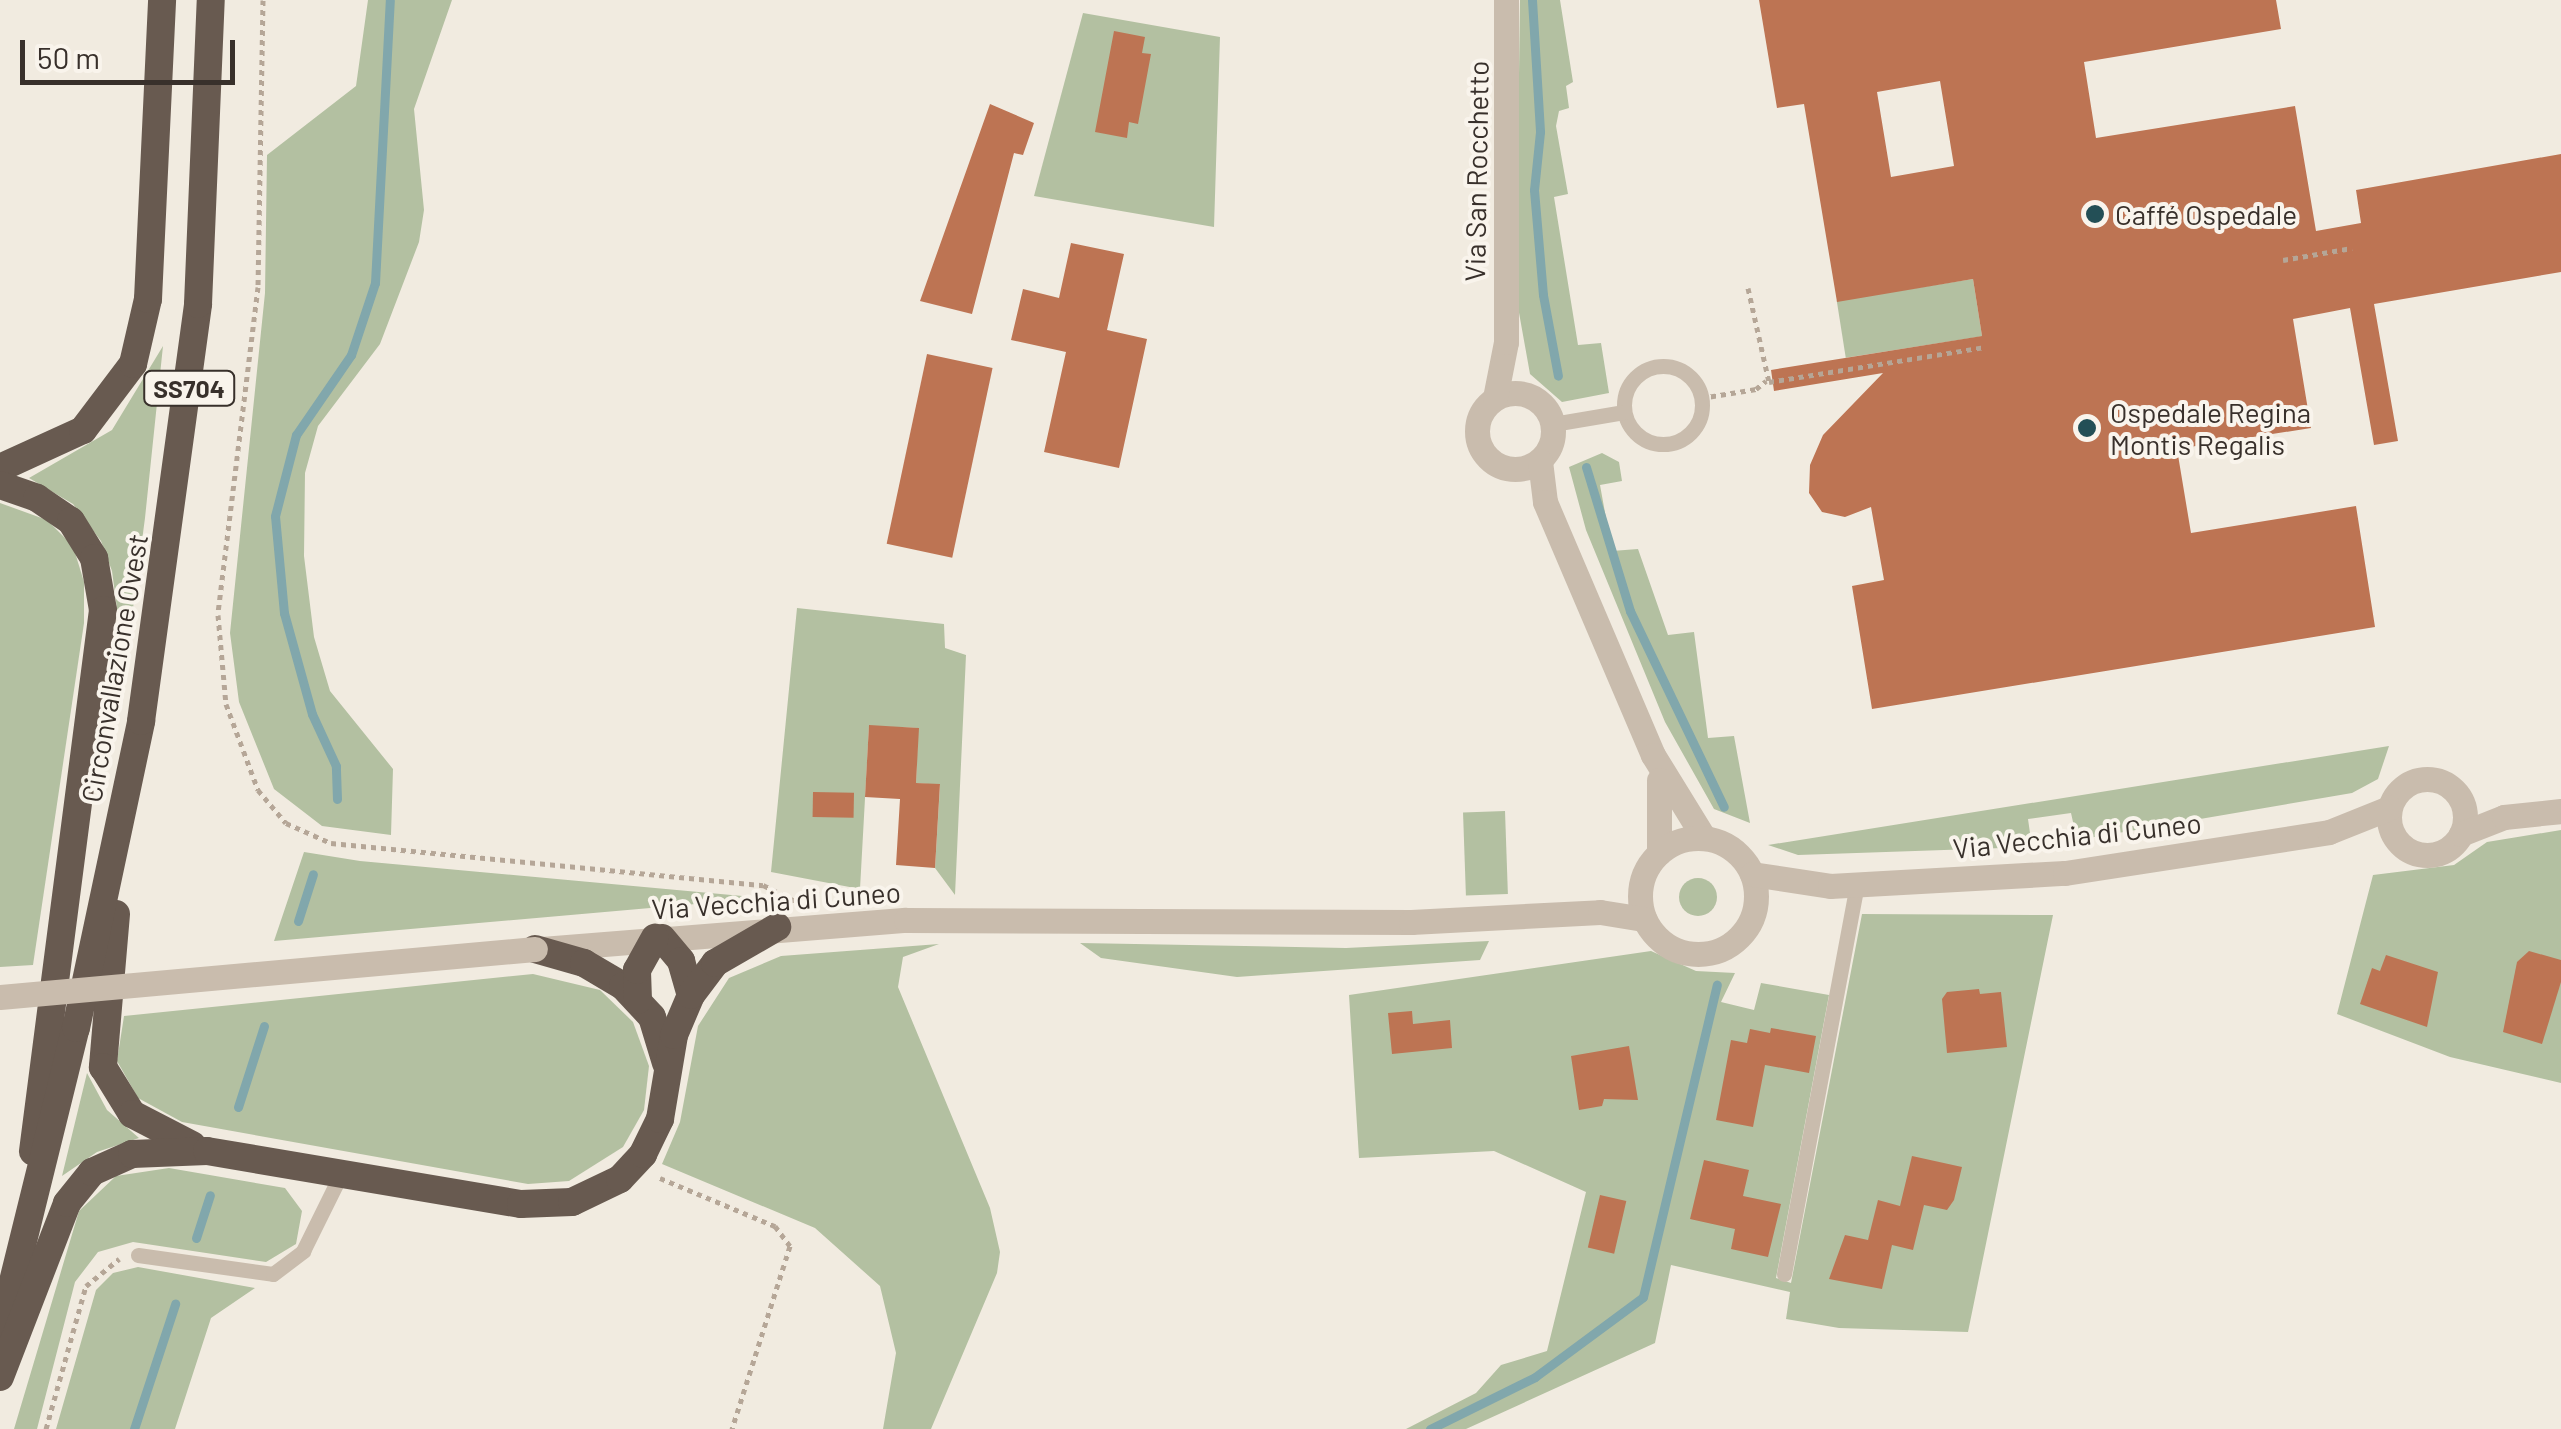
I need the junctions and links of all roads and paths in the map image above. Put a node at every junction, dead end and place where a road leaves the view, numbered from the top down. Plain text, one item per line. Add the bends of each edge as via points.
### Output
1 (162, 0) edge
2 (211, 0) edge
3 (263, 0) edge
4 (1506, 0) edge
5 (2352, 248) dead end
6 (2283, 260) dead end
7 (1748, 288) dead end
8 (1506, 342) junction
9 (1984, 346) dead end
10 (1769, 381) junction
11 (1530, 396) junction
12 (1495, 398) junction
13 (1701, 398) junction
14 (1624, 412) junction
15 (1553, 424) junction
16 (1540, 461) junction
17 (0, 468) edge
18 (1512, 470) junction
19 (0, 485) edge
20 (1545, 502) junction
21 (1652, 755) junction
22 (131, 772) junction
23 (2459, 795) junction
24 (2390, 808) junction
25 (2551, 811) edge
26 (2329, 832) junction
27 (2461, 834) junction
28 (2393, 835) junction
29 (1704, 838) junction
30 (1659, 853) junction
31 (1752, 874) junction
32 (1857, 885) junction
33 (1640, 886) junction
34 (1830, 886) junction
35 (1754, 912) junction
36 (1558, 913) junction
37 (1644, 920) junction
38 (823, 924) junction
39 (778, 926) junction
40 (659, 938) junction
41 (536, 949) junction
42 (690, 994) junction
43 (0, 997) edge
44 (638, 1000) junction
45 (668, 1070) junction
46 (207, 1151) junction
47 (634, 1167) junction
48 (341, 1174) junction
49 (28, 1228) junction
50 (138, 1255) joint
51 (1784, 1274) dead end
52 (0, 1334) edge
53 (0, 1377) edge
54 (46, 1429) edge
55 (732, 1429) edge

1 - 17 highway via 148,299 132,364 83,430
2 - 22 highway, Circonvallazione Ovest / SS704 via 198,304
3 - 38 path via 256,308 218,615 226,704 258,790 286,823 331,843 762,885 785,893
4 - 8 street, Via San Rocchetto
5 - 6 path
7 - 10 path
8 - 11 street, Via San Rocchetto
8 - 12 street, Via San Rocchetto
9 - 10 path
10 - 13 path
11 - 12 street
11 - 15 street, Via San Rocchetto
12 - 18 street, Via San Rocchetto via 1477,424 1478,440 1484,454
13 - 14 lane via 1697,425 1671,443 1637,435
13 - 14 lane via 1688,374 1654,366 1628,386
14 - 15 lane
15 - 16 street, Via San Rocchetto
16 - 18 street
16 - 20 street, Via San Rocchetto
18 - 20 street, Via San Rocchetto
19 - 49 highway via 37,498 71,521 94,558 102,610 35,1116
20 - 21 street, Via San Rocchetto
21 - 29 street, Via San Rocchetto
21 - 30 street, Via San Rocchetto via 1663,796
22 - 46 highway via 103,1067 132,1114
22 - 49 highway, Circonvallazione Ovest / SS704
23 - 24 street, Via Vecchia di Cuneo via 2446,784 2416,780
23 - 25 street, Via Vecchia di Cuneo
23 - 27 street
24 - 26 street, Via Vecchia di Cuneo
24 - 28 street
25 - 27 street, Via Vecchia di Cuneo via 2482,822
26 - 28 street, Via Vecchia di Cuneo
26 - 32 street, Via Vecchia di Cuneo via 2066,873
27 - 28 street, Via Vecchia di Cuneo via 2446,850 2419,854
29 - 30 street
29 - 31 street via 1733,850
30 - 33 street
31 - 34 street, Via Vecchia di Cuneo
31 - 35 street
32 - 34 street, Via Vecchia di Cuneo
32 - 51 lane
33 - 36 street, Via Vecchia di Cuneo
33 - 37 street
34 - 35 street, Via Vecchia di Cuneo
35 - 37 street, Via Vecchia di Cuneo via 1743,933 1702,954 1658,939
36 - 37 street, Via Vecchia di Cuneo
36 - 38 street, Via Vecchia di Cuneo via 1411,922
38 - 39 street, Via Vecchia di Cuneo
39 - 40 street, Via Vecchia di Cuneo
39 - 42 highway via 715,963
40 - 41 street, Via Vecchia di Cuneo
40 - 42 highway via 680,961
40 - 44 highway via 637,970
41 - 43 street, Via Vecchia di Cuneo, bridge
41 - 44 highway via 604,972
42 - 45 highway
44 - 45 highway via 659,1031
45 - 47 highway via 660,1119
46 - 48 highway
46 - 53 highway via 132,1154 78,1186
47 - 48 highway via 597,1192 546,1205
47 - 55 path via 775,1226 787,1238 789,1265
48 - 50 lane via 304,1251 273,1274
49 - 52 highway, Circonvallazione Ovest / SS704
50 - 54 path via 108,1264 86,1286

